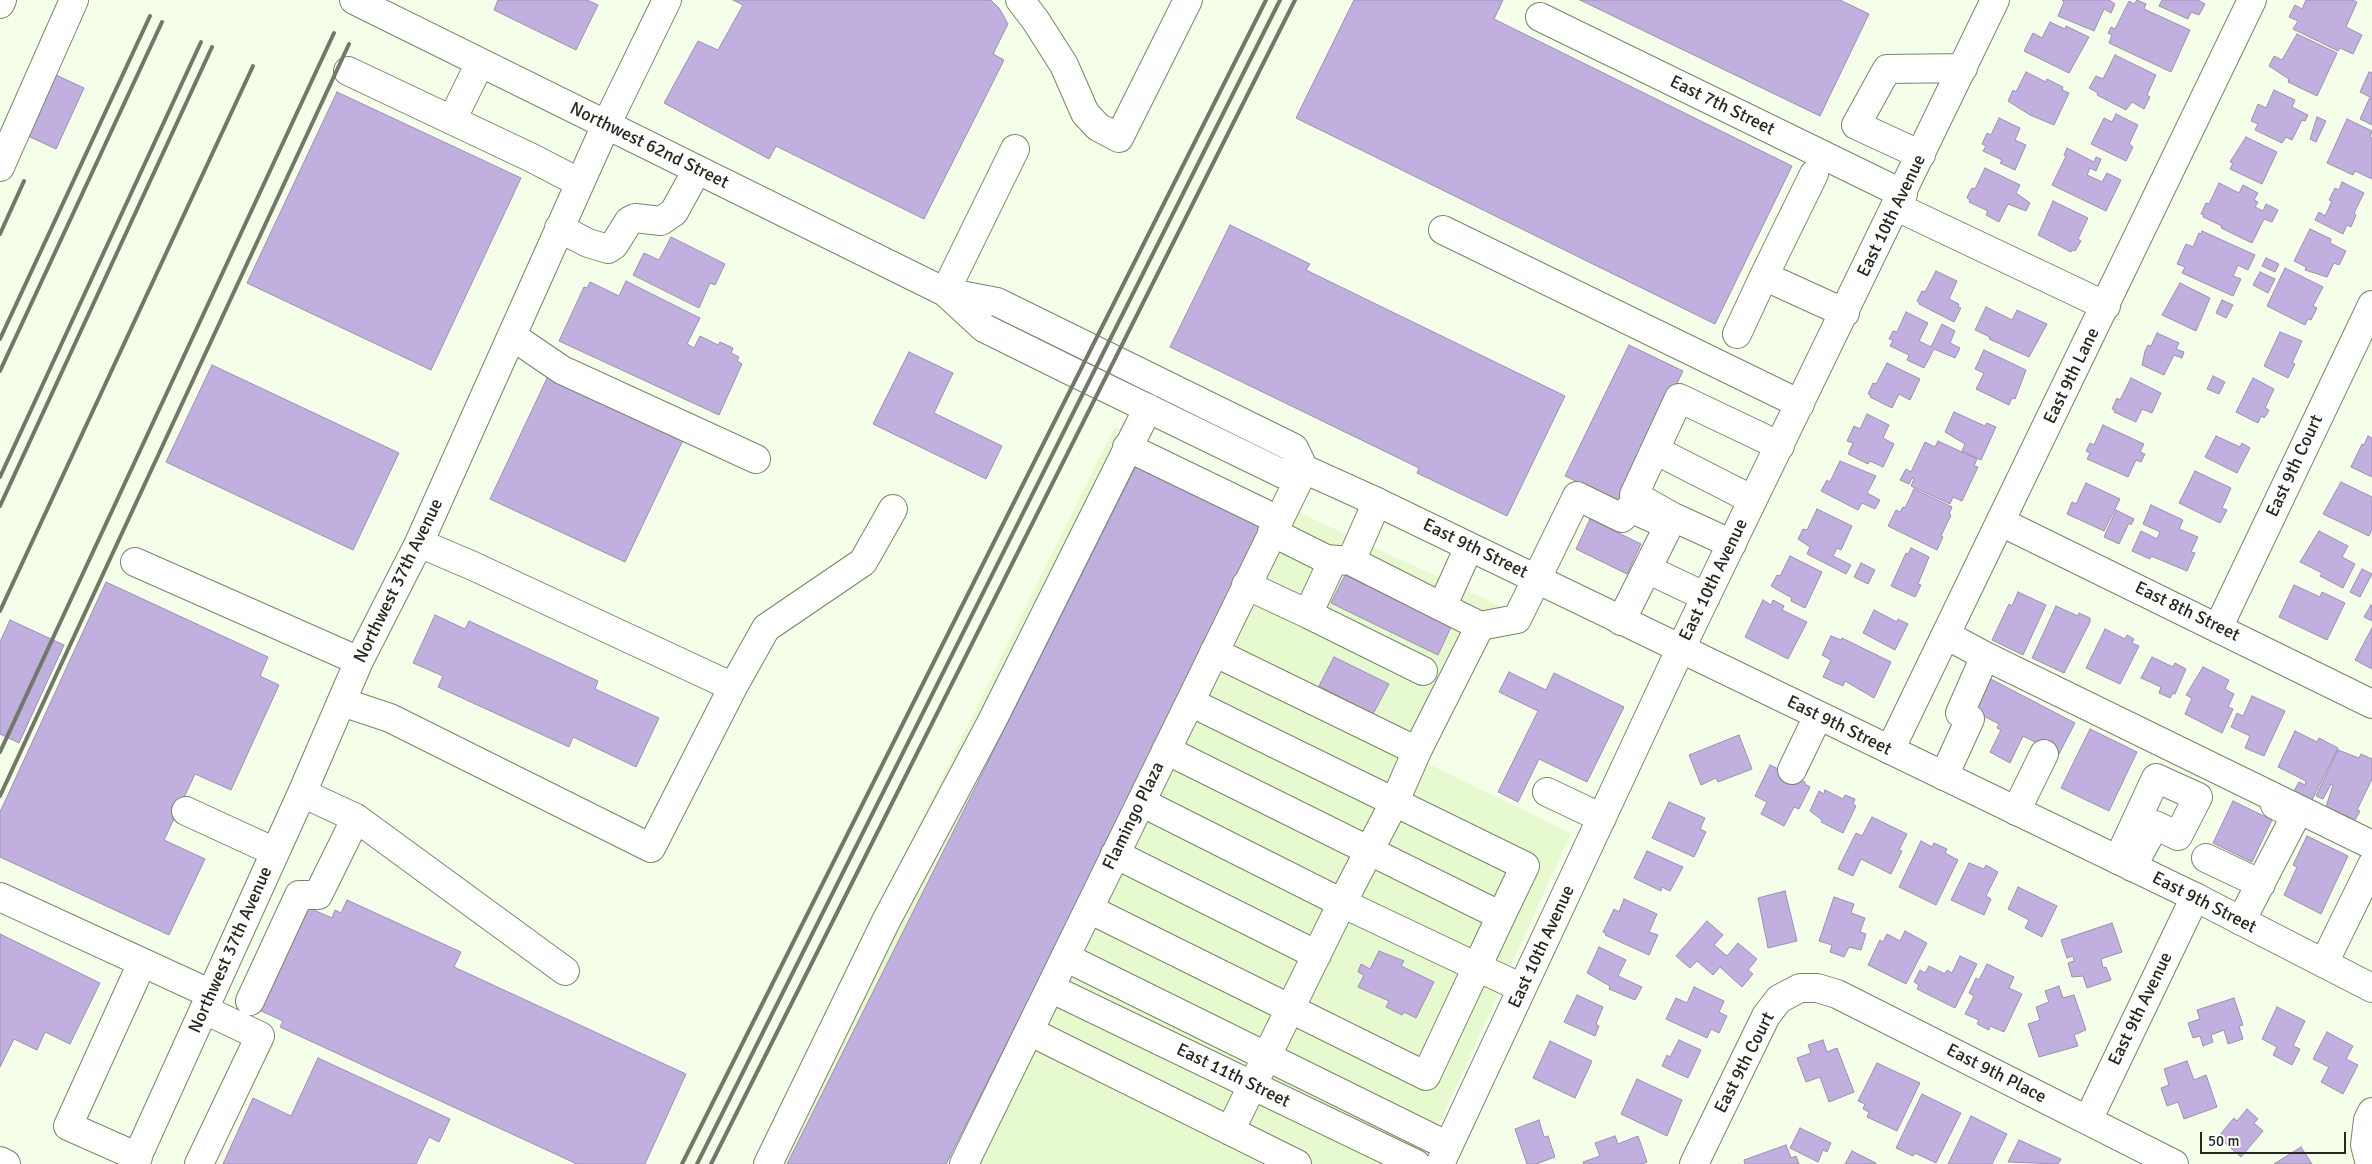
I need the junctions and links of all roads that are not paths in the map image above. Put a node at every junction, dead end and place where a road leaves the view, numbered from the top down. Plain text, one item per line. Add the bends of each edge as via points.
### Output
1 (2, 0) edge
2 (74, 0) edge
3 (354, 0) edge
4 (667, 0) edge
5 (1020, 0) edge
6 (1188, 0) edge
7 (2252, 0) edge
8 (1988, 2) edge
9 (0, 4) edge
10 (1540, 17) dead end
11 (480, 63) junction
12 (1962, 68) junction
13 (348, 71) dead end
14 (452, 120) junction
15 (606, 125) junction
16 (1015, 149) dead end
17 (1921, 155) junction
18 (0, 168) edge
19 (697, 170) junction
20 (1814, 174) dead end
21 (580, 184) junction
22 (1900, 200) junction
23 (559, 228) junction
24 (1443, 230) dead end
25 (1764, 276) junction
26 (945, 292) junction
27 (2372, 305) edge
28 (2106, 306) junction
29 (1845, 313) junction
30 (1737, 334) dead end
31 (512, 336) junction
32 (1800, 404) junction
33 (1148, 408) junction
34 (1780, 446) junction
35 (1128, 448) junction
36 (1655, 450) junction
37 (756, 459) dead end
38 (1304, 469) junction
39 (1754, 500) junction
40 (1378, 502) junction
41 (893, 509) dead end
42 (1671, 521) junction
43 (2001, 522) junction
44 (1275, 526) junction
45 (419, 544) junction
46 (1732, 544) junction
47 (1469, 547) junction
48 (1342, 561) junction
49 (135, 562) dead end
50 (1647, 569) junction
51 (1537, 580) junction
52 (1246, 585) junction
53 (1706, 597) junction
54 (1442, 607) junction
55 (1308, 614) junction
56 (1621, 621) junction
57 (1480, 626) junction
58 (2218, 628) junction
59 (1946, 635) junction
60 (1680, 650) junction
61 (1214, 652) junction
62 (1985, 656) junction
63 (359, 661) junction
64 (1422, 671) dead end
65 (733, 687) junction
66 (342, 702) junction
67 (1190, 702) junction
68 (2372, 704) edge
69 (1818, 716) junction
70 (1166, 750) junction
71 (1890, 750) junction
72 (1417, 751) junction
73 (2044, 754) dead end
74 (1792, 770) dead end
75 (1944, 776) junction
76 (1547, 792) dead end
77 (302, 793) junction
78 (2250, 793) dead end
79 (1395, 801) junction
80 (1140, 802) junction
81 (186, 811) dead end
82 (2016, 811) junction
83 (356, 818) junction
84 (1602, 818) junction
85 (2372, 845) edge
86 (275, 852) junction
87 (1369, 852) junction
88 (1115, 854) junction
89 (2206, 858) dead end
90 (2372, 866) edge
91 (2261, 884) junction
92 (0, 897) edge
93 (2195, 897) junction
94 (1342, 903) junction
95 (1089, 909) junction
96 (1501, 916) junction
97 (2241, 921) junction
98 (1317, 955) junction
99 (1065, 957) junction
100 (142, 962) junction
101 (2324, 963) junction
102 (1477, 967) junction
103 (565, 971) dead end
104 (1050, 988) junction
105 (1522, 988) junction
106 (1817, 988) joint
107 (2372, 988) edge
108 (250, 1001) dead end
109 (208, 1002) junction
110 (1290, 1009) junction
111 (1029, 1031) junction
112 (1266, 1057) junction
113 (1253, 1086) junction
114 (2372, 1112) edge
115 (2088, 1120) junction
116 (1230, 1131) junction
117 (1444, 1155) edge
118 (136, 1160) edge
119 (0, 1161) edge
120 (6, 1164) edge
121 (199, 1164) edge
122 (768, 1164) edge
123 (964, 1164) edge
124 (1296, 1164) edge
125 (1416, 1164) edge
126 (1694, 1164) edge
127 (2174, 1164) edge
128 (2370, 1164) edge

1 - 9 street
2 - 18 street
3 - 11 street, Northwest 62nd Street
4 - 15 street, Northwest 37th Avenue
5 - 6 street via 1064,66 1085,113 1098,127 1119,138
7 - 28 street, East 9th Lane
8 - 12 street, East 10th Avenue
10 - 22 street, East 7th Street
11 - 14 street
11 - 15 street, Northwest 62nd Street
12 - 17 street, East 10th Avenue
12 - 17 street via 1887,69 1856,124
13 - 14 street
14 - 21 street
15 - 19 street, Northwest 62nd Street
15 - 21 street, Northwest 37th Avenue
16 - 26 street
17 - 22 street, East 10th Avenue
19 - 23 street via 674,212 661,221 635,218 629,221 608,249
19 - 26 street, Northwest 62nd Street
20 - 25 street
21 - 23 street, Northwest 37th Avenue
22 - 28 street, East 7th Street
22 - 29 street, East 10th Avenue
23 - 31 street, Northwest 37th Avenue
24 - 32 street
25 - 29 street
25 - 30 street
26 - 33 street, Northwest 62nd Street via 984,328
26 - 38 street, Northwest 62nd Street via 997,302 1294,448
27 - 58 street, East 9th Court
28 - 43 street, East 9th Lane
29 - 32 street, East 10th Avenue
31 - 37 street via 562,370
31 - 45 street, Northwest 37th Avenue
32 - 34 street, East 10th Avenue
33 - 35 street
33 - 38 street via 1283,474
34 - 36 street via 1679,398
34 - 39 street, East 10th Avenue
35 - 44 street
35 - 122 street via 991,723 886,921
36 - 39 street
36 - 42 street via 1634,495
38 - 40 street, East 9th Street
38 - 44 street, Flamingo Plaza
39 - 46 street, East 10th Avenue
40 - 47 street, East 9th Street
40 - 48 street
41 - 65 street via 863,562 766,628
42 - 46 street
42 - 50 street
42 - 51 street via 1630,508 1622,518 1577,496
43 - 58 street, East 8th Street
43 - 59 street, East 9th Lane
44 - 48 street via 1326,560
44 - 52 street, Flamingo Plaza
45 - 63 street, Northwest 37th Avenue
45 - 65 street
46 - 53 street, East 10th Avenue
47 - 51 street, East 9th Street
47 - 54 street
48 - 54 street
48 - 55 street
49 - 63 street
50 - 53 street
50 - 56 street
51 - 56 street, East 9th Street
51 - 57 street via 1517,619
52 - 55 street
52 - 61 street, Flamingo Plaza
53 - 60 street, East 10th Avenue
54 - 57 street
55 - 64 street
56 - 60 street, East 9th Street
57 - 72 street
58 - 68 street, East 8th Street
59 - 62 street
59 - 71 street, East 9th Lane
60 - 69 street, East 9th Street
60 - 84 street, East 10th Avenue
61 - 67 street, Flamingo Plaza
61 - 72 street
62 - 75 street via 1960,713 1970,719
62 - 85 street
63 - 66 street, Northwest 37th Avenue
65 - 66 street via 651,848 390,718
66 - 77 street, Northwest 37th Avenue
67 - 70 street, Flamingo Plaza
67 - 79 street
69 - 71 street, East 9th Street
69 - 74 street
70 - 80 street, Flamingo Plaza
70 - 87 street
71 - 75 street, East 9th Street
72 - 79 street
73 - 82 street
75 - 82 street, East 9th Street
76 - 84 street
77 - 83 street
77 - 86 street, Northwest 37th Avenue
78 - 91 street via 2296,815
79 - 87 street
79 - 96 street via 1525,866
80 - 88 street, Flamingo Plaza
80 - 94 street
81 - 86 street
82 - 93 street, East 9th Street
83 - 103 street
83 - 108 street via 318,894 299,895
84 - 105 street, East 10th Avenue
86 - 109 street, Northwest 37th Avenue
87 - 94 street
87 - 96 street
88 - 95 street, Flamingo Plaza
88 - 98 street
89 - 91 street
90 - 101 street
91 - 97 street
92 - 100 street
93 - 97 street, East 9th Street
93 - 115 street, East 9th Avenue
94 - 98 street
94 - 102 street
95 - 99 street, Flamingo Plaza
95 - 110 street
96 - 102 street
97 - 101 street, East 9th Street
98 - 110 street
99 - 104 street, Flamingo Plaza
99 - 112 street
100 - 109 street
100 - 118 street via 68,1126
101 - 107 street, East 9th Street
102 - 105 street
102 - 110 street via 1426,1076
104 - 111 street, Flamingo Plaza
104 - 113 street, East 11th Street
105 - 117 street, East 10th Avenue
106 - 115 street, East 9th Place via 1837,994
106 - 126 street, East 9th Court via 1800,988 1779,999 1766,1016
109 - 118 street, Northwest 37th Avenue
109 - 121 street via 260,1036
110 - 112 street
111 - 116 street
111 - 123 street, Flamingo Plaza
112 - 113 street
112 - 117 street
113 - 116 street
113 - 125 street, East 11th Street
114 - 128 street via 2365,1145
115 - 127 street, East 9th Place
116 - 124 street
119 - 120 street

